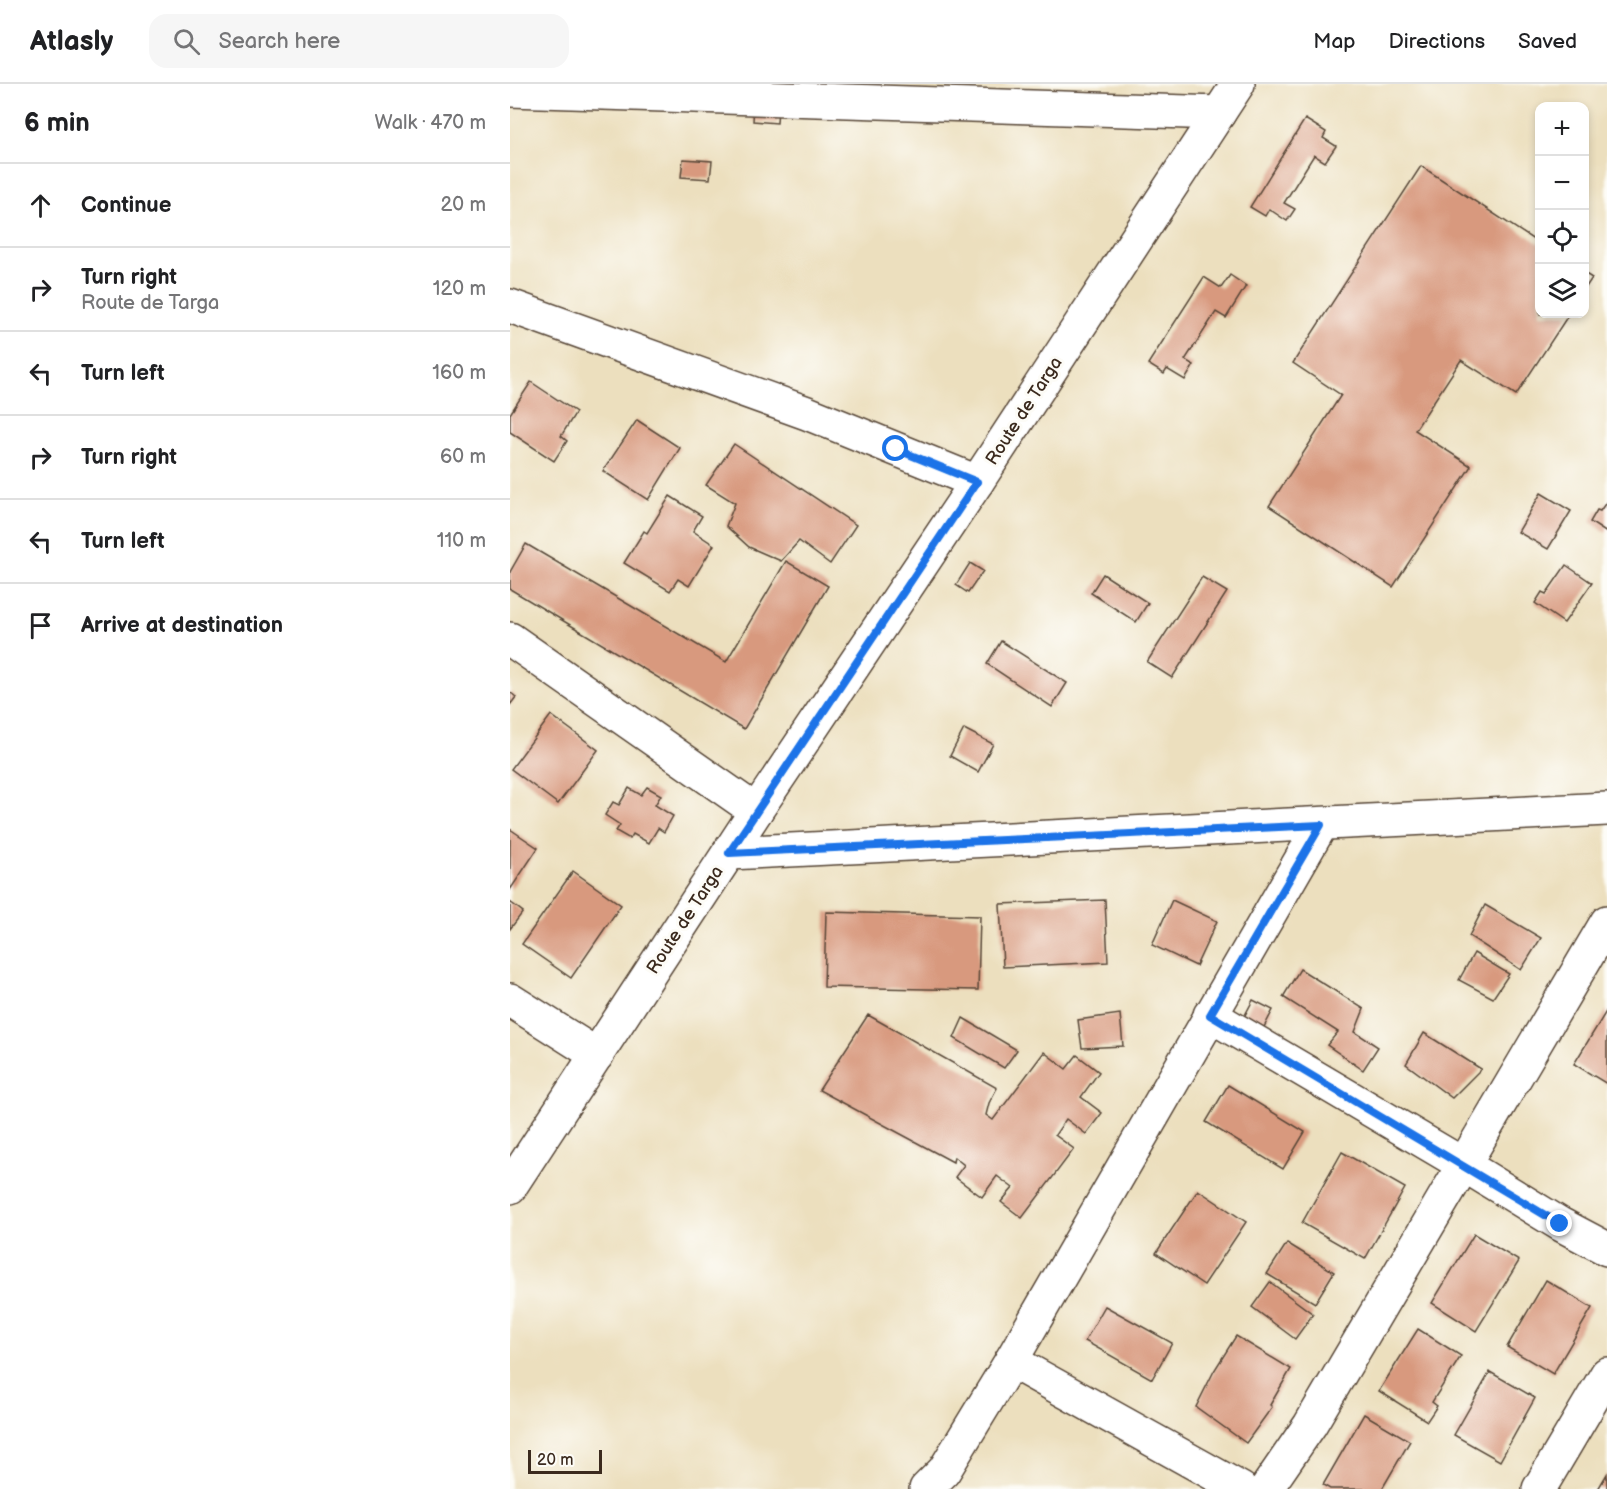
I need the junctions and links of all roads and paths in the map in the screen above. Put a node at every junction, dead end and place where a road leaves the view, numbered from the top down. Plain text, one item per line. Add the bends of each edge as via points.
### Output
1 (1238, 84) edge
2 (510, 90) edge
3 (1219, 113) junction
4 (510, 306) edge
5 (977, 482) junction
6 (510, 639) edge
7 (1607, 809) edge
8 (756, 811) junction
9 (1321, 825) junction
10 (729, 853) junction
11 (1607, 922) edge
12 (510, 1000) edge
13 (1210, 1015) junction
14 (597, 1055) junction
15 (1464, 1165) junction
16 (510, 1187) edge
17 (1607, 1250) edge
18 (1011, 1361) junction
19 (1607, 1374) edge
20 (926, 1489) edge
21 (1241, 1489) edge
22 (1266, 1489) edge
23 (1539, 1489) edge

1 - 3 street, Route de Targa
2 - 3 street
3 - 5 street, Route de Targa
4 - 5 street via 807,413
5 - 8 street, Route de Targa
6 - 8 street
7 - 9 street
8 - 10 street, Route de Targa
9 - 10 street
9 - 13 street
10 - 14 street, Route de Targa
11 - 15 street
12 - 14 street
13 - 15 street
13 - 18 street
14 - 16 street, Route de Targa
15 - 17 street
15 - 22 street via 1310,1425
18 - 20 street via 944,1471
18 - 21 street
19 - 23 street

